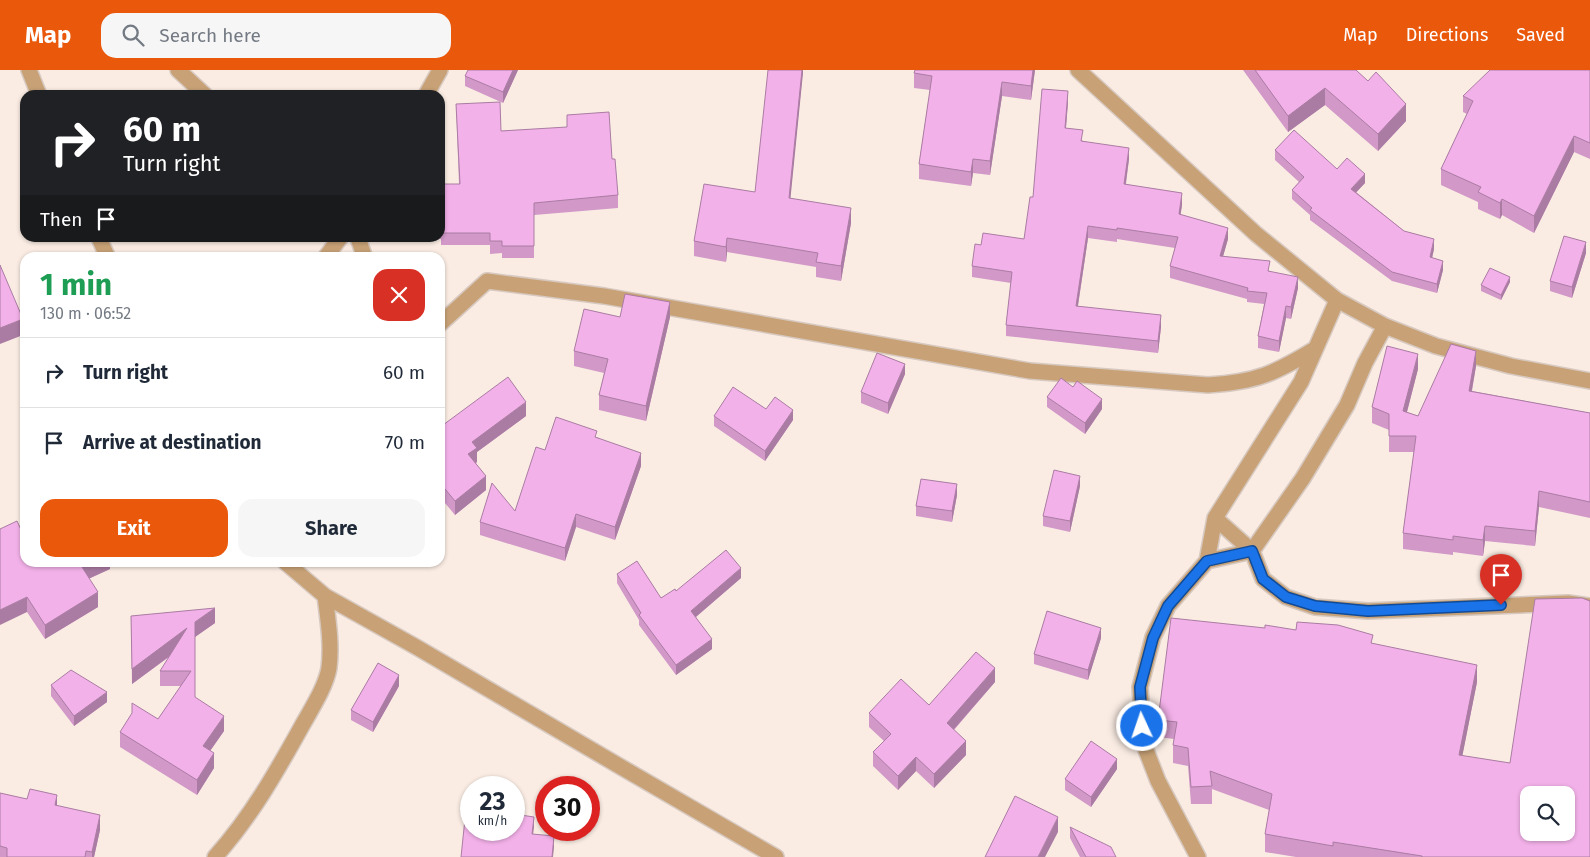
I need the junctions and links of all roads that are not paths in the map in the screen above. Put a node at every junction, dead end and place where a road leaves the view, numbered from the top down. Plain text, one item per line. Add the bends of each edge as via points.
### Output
1 (28, 70) edge
2 (178, 70) edge
3 (440, 70) edge
4 (1078, 70) edge
5 (37, 90) edge
6 (200, 90) edge
7 (429, 90) edge
8 (1337, 300) junction
9 (445, 319) edge
10 (1385, 326) junction
11 (1315, 349) junction
12 (1590, 381) edge
13 (1216, 518) junction
14 (1252, 551) junction
15 (1207, 561) junction
16 (291, 567) edge
17 (325, 596) junction
18 (1590, 606) edge
19 (214, 857) edge
20 (776, 857) edge
21 (1198, 857) edge

1 - 5 street
2 - 6 street
3 - 7 street
4 - 8 street via 1256,234
8 - 10 street
8 - 11 street
9 - 11 street via 487,281 604,296 1049,373 1234,383 1260,378
10 - 12 street via 1436,346 1511,366
10 - 14 street via 1347,405 1303,478
11 - 13 street via 1301,382
13 - 14 street
13 - 15 street
14 - 15 street
14 - 18 street via 1263,579 1286,597 1315,606 1368,611 1568,603
15 - 21 street via 1168,606 1153,638 1140,687 1144,745 1158,781
16 - 17 street
17 - 19 street via 329,671 278,770 231,840
17 - 20 street

